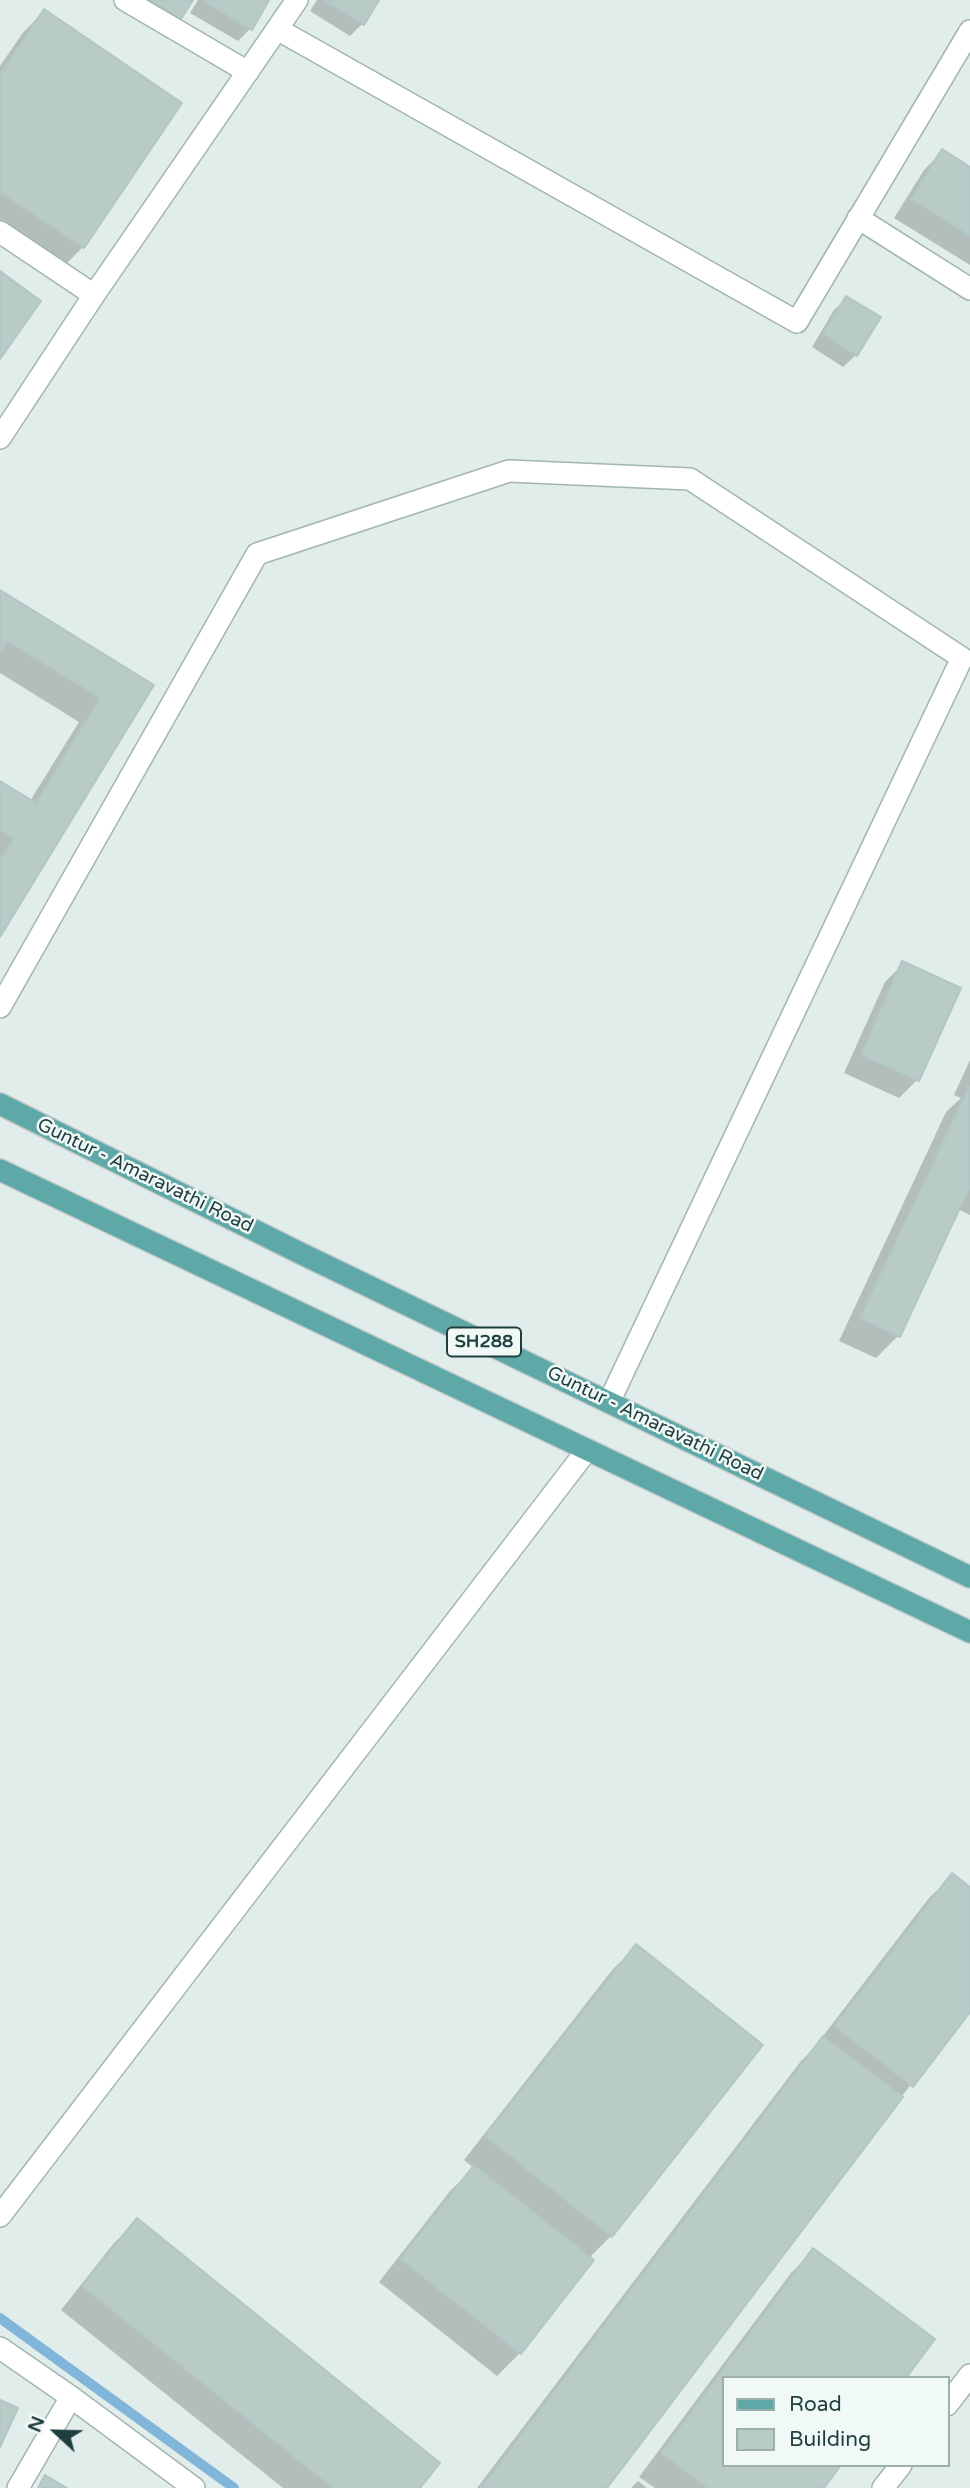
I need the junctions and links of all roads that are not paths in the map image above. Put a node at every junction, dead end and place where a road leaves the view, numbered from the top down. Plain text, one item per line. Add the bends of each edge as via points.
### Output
1 (124, 0) edge
2 (298, 0) edge
3 (277, 29) junction
4 (970, 32) edge
5 (248, 72) junction
6 (858, 218) junction
7 (0, 232) edge
8 (970, 289) edge
9 (94, 295) junction
10 (0, 438) edge
11 (0, 1007) edge
12 (0, 1104) edge
13 (0, 1170) edge
14 (609, 1402) junction
15 (587, 1450) junction
16 (970, 1577) edge
17 (970, 1632) edge
18 (0, 2216) edge
19 (0, 2348) edge
20 (970, 2375) edge
21 (71, 2397) junction
22 (949, 2402) edge
23 (899, 2467) edge
24 (18, 2488) edge
25 (194, 2488) edge
26 (883, 2488) edge

1 - 5 street
2 - 3 street
3 - 5 street
3 - 6 street via 797,322
4 - 6 street
5 - 9 street
6 - 8 street
7 - 9 street
9 - 10 street
11 - 14 street via 257,554 509,471 690,479 962,659
12 - 14 main road, Guntur - Amaravathi Road / SH288
13 - 15 main road, SH288
14 - 16 main road, Guntur - Amaravathi Road / SH288
15 - 17 main road, SH288
15 - 18 street
19 - 21 street
20 - 22 street
21 - 24 street
21 - 25 street
23 - 26 street

